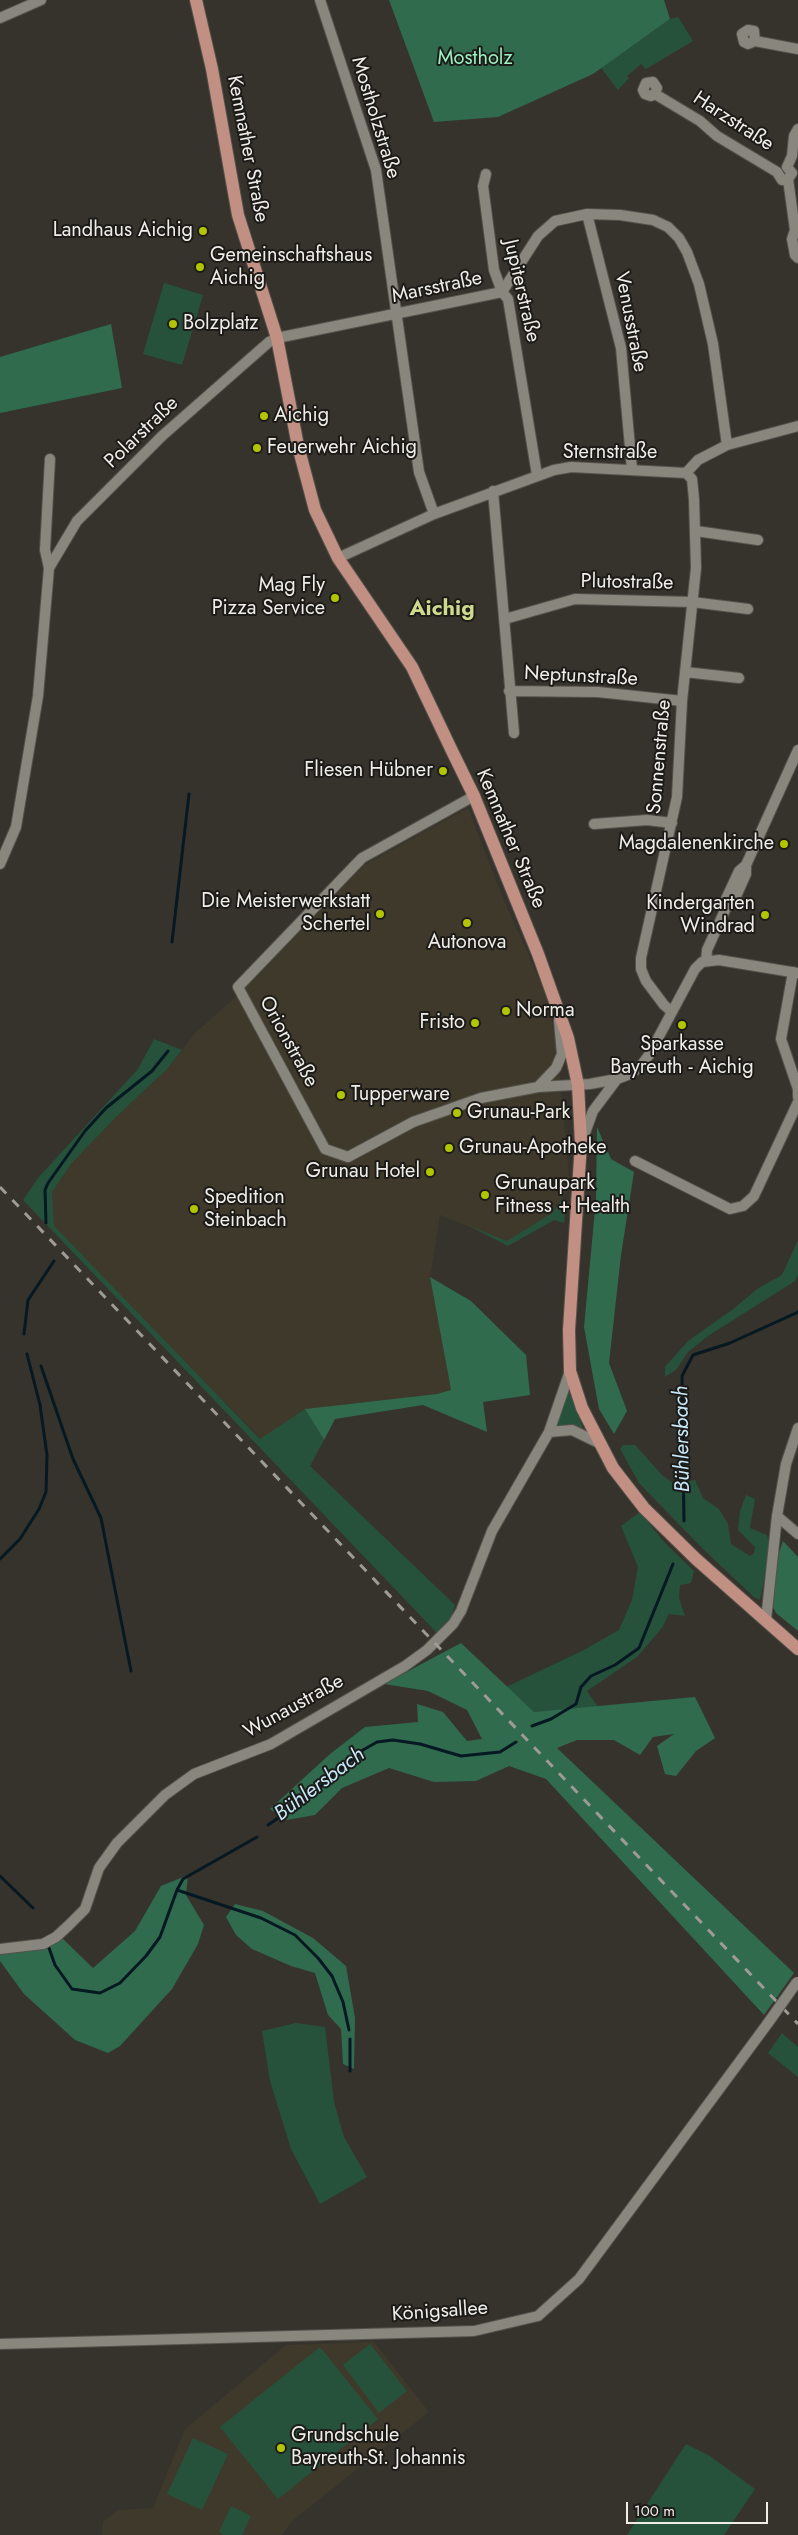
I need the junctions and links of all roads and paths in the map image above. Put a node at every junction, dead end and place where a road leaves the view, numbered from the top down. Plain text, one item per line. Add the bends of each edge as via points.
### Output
1 (41, 0) edge
2 (196, 0) edge
3 (320, 0) edge
4 (0, 18) edge
5 (755, 41) dead end
6 (798, 49) edge
7 (655, 94) dead end
8 (798, 129) edge
9 (787, 166) junction
10 (777, 172) junction
11 (486, 174) dead end
12 (788, 179) junction
13 (587, 214) junction
14 (797, 232) edge
15 (798, 258) edge
16 (502, 292) junction
17 (396, 315) junction
18 (277, 338) junction
19 (798, 426) edge
20 (727, 445) junction
21 (50, 459) dead end
22 (632, 469) junction
23 (686, 473) junction
24 (537, 475) junction
25 (494, 491) junction
26 (434, 514) junction
27 (696, 531) junction
28 (758, 540) dead end
29 (338, 558) junction
30 (49, 568) junction
31 (692, 602) junction
32 (748, 608) dead end
33 (505, 619) junction
34 (685, 672) junction
35 (738, 678) dead end
36 (509, 691) junction
37 (682, 701) junction
38 (514, 733) dead end
39 (798, 750) edge
40 (474, 796) junction
41 (672, 823) junction
42 (594, 824) dead end
43 (0, 864) edge
44 (706, 961) junction
45 (795, 973) edge
46 (557, 1006) junction
47 (671, 1011) junction
48 (617, 1079) junction
49 (578, 1085) junction
50 (538, 1087) junction
51 (798, 1097) edge
52 (798, 1102) edge
53 (582, 1143) junction
54 (635, 1161) dead end
55 (570, 1371) junction
56 (798, 1428) edge
57 (549, 1432) junction
58 (599, 1443) junction
59 (777, 1516) junction
60 (798, 1534) edge
61 (766, 1620) junction
62 (798, 1650) edge
63 (0, 1949) edge
64 (797, 1981) edge
65 (0, 2344) edge

1 - 4 street
2 - 18 main road, Kemnather Straße via 238,215
3 - 17 street, Mostholzstraße via 376,170
5 - 6 street
7 - 10 street, Harzstraße
8 - 9 street
9 - 10 street via 780,167
9 - 12 street via 792,173
10 - 12 street, Harzstraße via 779,178
11 - 16 street, Jupiterstraße via 483,186 494,270
12 - 14 street
13 - 16 street, Marsstraße via 555,221 546,227
13 - 20 street, Marsstraße via 620,214 653,220 668,227 679,238 699,284 713,344
13 - 22 street, Venusstraße via 621,348
14 - 15 street via 792,239
16 - 17 street, Marsstraße
16 - 24 street, Jupiterstraße via 508,299
17 - 18 street, Marsstraße
17 - 26 street, Mostholzstraße via 419,472
18 - 29 main road, Kemnather Straße via 315,510
18 - 30 street, Polarstraße via 148,449 77,521
19 - 20 street, Sternstraße
20 - 23 street, Sternstraße via 698,460
21 - 30 street, Polarstraße via 45,550
22 - 23 street, Sternstraße
22 - 24 street, Sternstraße via 571,467
23 - 27 street, Sonnenstraße via 692,480
24 - 25 street, Sternstraße
25 - 26 street, Sternstraße
25 - 33 street
26 - 29 street, Sternstraße
27 - 28 street
27 - 31 street, Sonnenstraße
29 - 40 main road, Kemnather Straße via 412,667
30 - 43 street, Polarstraße via 38,696 16,827
31 - 32 street
31 - 33 street, Plutostraße via 575,599
31 - 34 street, Sonnenstraße
33 - 36 street
34 - 35 street, Sonnenstraße
34 - 37 street, Sonnenstraße
36 - 37 street, Neptunstraße via 598,692
36 - 38 street
37 - 41 street, Sonnenstraße
39 - 44 street via 746,865 746,874 733,903 726,908 707,950
40 - 46 main road, Kemnather Straße
40 - 50 street, Orionstraße via 362,858 238,987 325,1149 335,1154 348,1157 413,1122 481,1098
41 - 42 street via 647,820
41 - 47 street, Sonnenstraße via 641,964 646,981
44 - 45 street via 719,960
44 - 47 street via 697,965
45 - 51 street via 781,1038
46 - 49 main road, Kemnather Straße
46 - 50 street via 562,1054 556,1068
47 - 48 street via 640,1067
48 - 49 street, Orionstraße
48 - 53 street via 592,1111
49 - 50 street, Orionstraße
49 - 53 main road, Kemnather Straße
52 - 54 street via 754,1196 744,1206 730,1209
53 - 55 main road, Kemnather Straße via 569,1330
55 - 57 street, Wunaustraße
55 - 58 main road, Kemnather Straße via 582,1408
56 - 59 street via 786,1464
57 - 58 street via 572,1430
57 - 63 street, Wunaustraße via 492,1531 462,1611 426,1650 405,1666 270,1744 194,1774 165,1795 117,1843 99,1868 85,1909 56,1938 43,1944
58 - 61 main road, Kemnather Straße via 613,1468 644,1508
59 - 60 street
59 - 61 street
61 - 62 main road, Kemnather Straße
64 - 65 street, Königsallee, bridge via 579,2280 538,2316 474,2331

